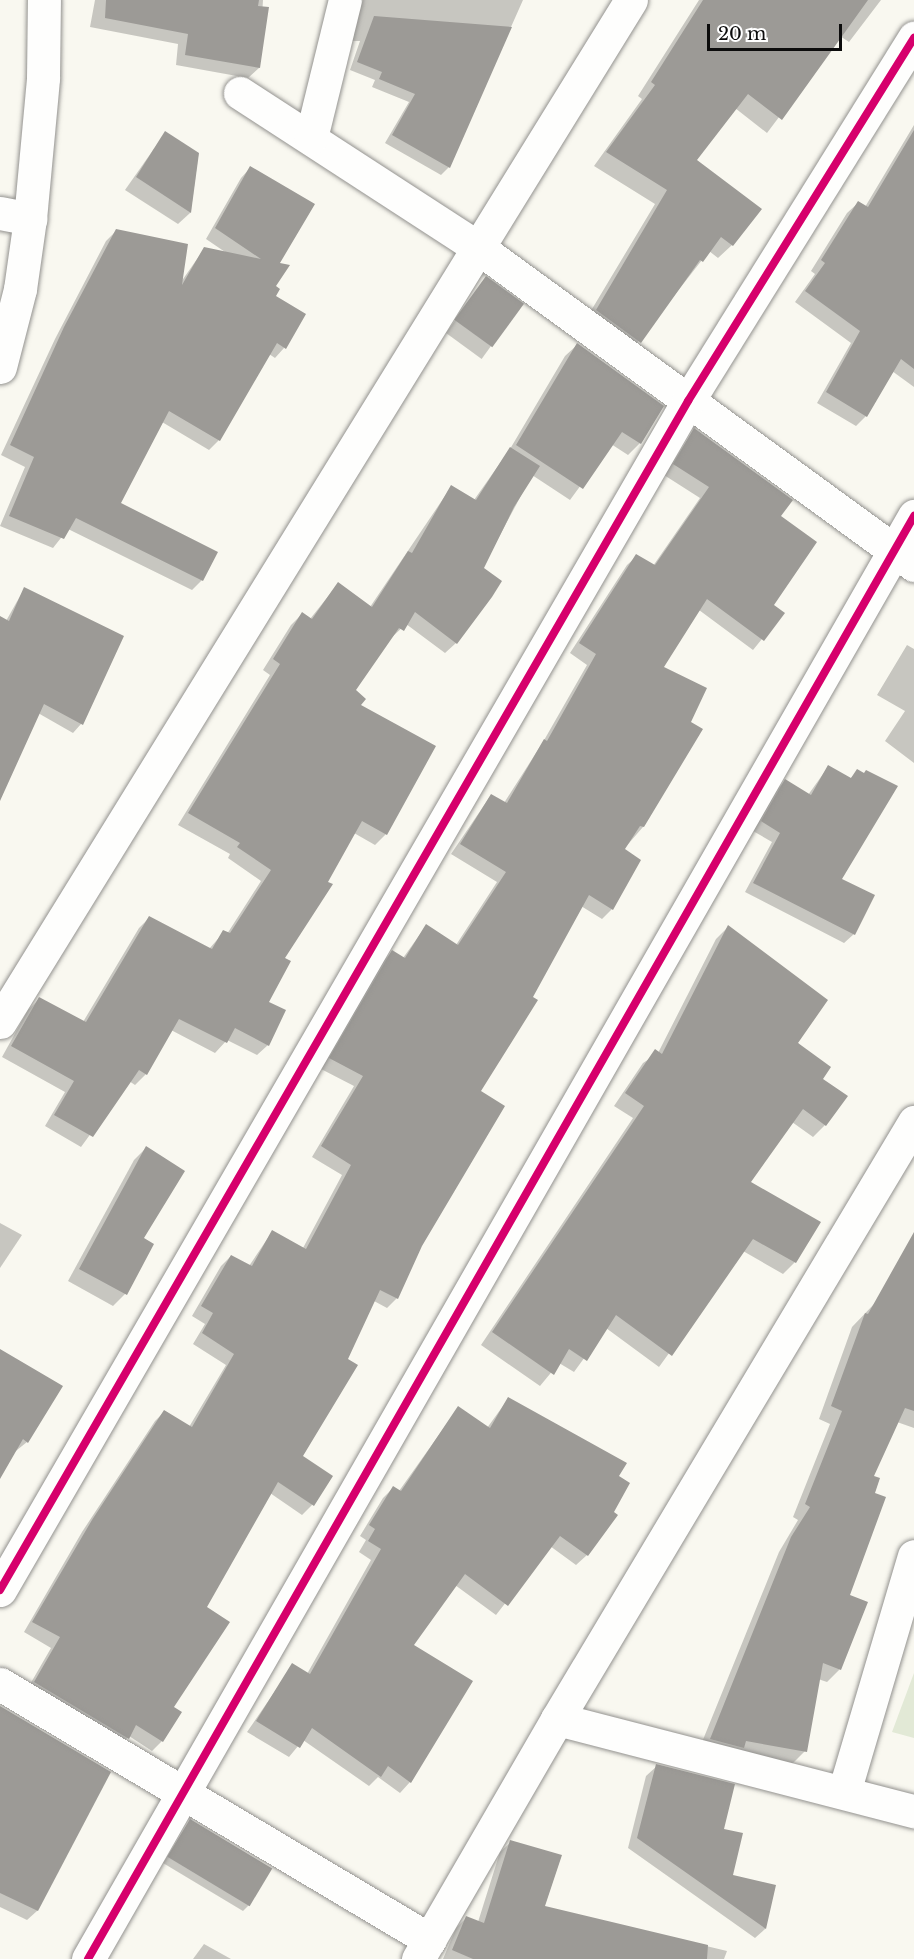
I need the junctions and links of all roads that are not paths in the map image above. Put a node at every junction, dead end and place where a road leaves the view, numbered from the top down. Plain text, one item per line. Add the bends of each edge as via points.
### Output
1 (44, 0) edge
2 (345, 0) edge
3 (631, 0) edge
4 (914, 38) edge
5 (240, 93) dead end
6 (311, 138) junction
7 (15, 216) edge
8 (480, 249) junction
9 (0, 368) edge
10 (688, 401) junction
11 (914, 516) edge
12 (904, 557) edge
13 (0, 1022) edge
14 (914, 1122) edge
15 (914, 1556) edge
16 (0, 1590) edge
17 (0, 1684) edge
18 (557, 1719) junction
19 (185, 1791) junction
20 (844, 1792) junction
21 (914, 1811) edge
22 (424, 1949) edge
23 (88, 1959) edge

1 - 7 street via 43,78
2 - 6 street
3 - 8 street
4 - 10 street
5 - 6 street
6 - 8 street
7 - 9 street via 20,289
8 - 10 street
8 - 13 street
10 - 12 street
10 - 16 street
11 - 12 street
12 - 19 street
14 - 18 street
15 - 20 street
17 - 19 street
18 - 20 street
18 - 22 street
19 - 22 street
19 - 23 street
20 - 21 street

